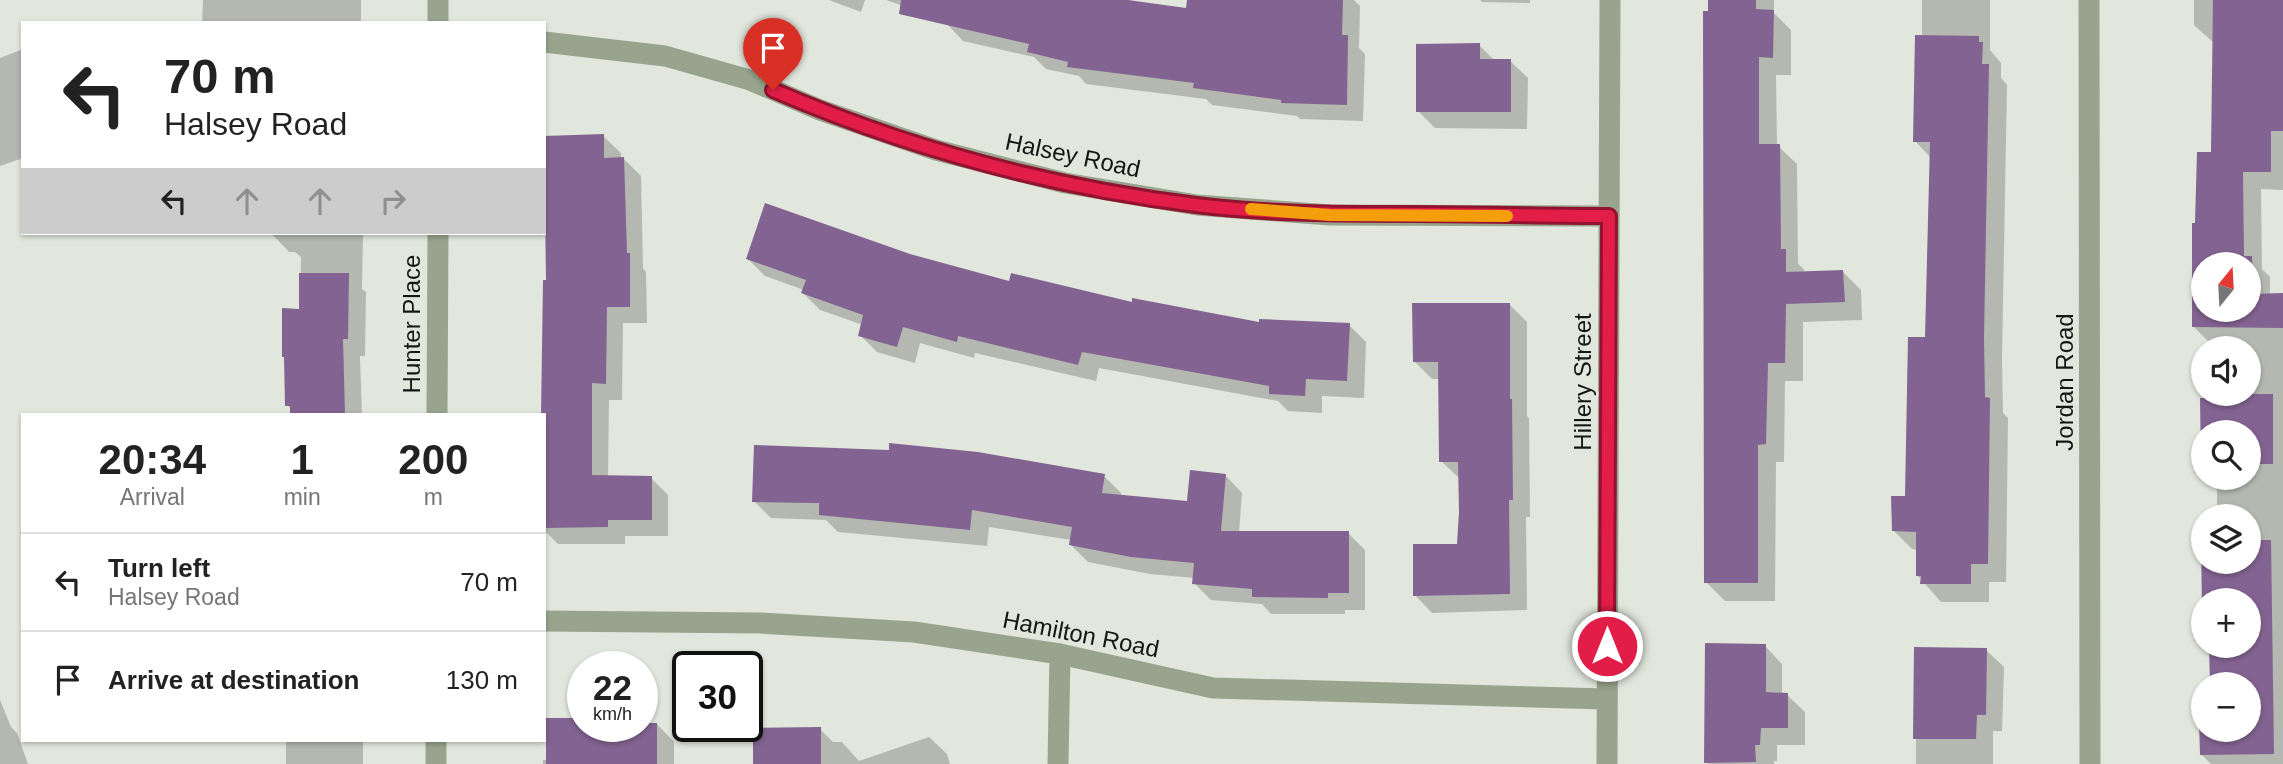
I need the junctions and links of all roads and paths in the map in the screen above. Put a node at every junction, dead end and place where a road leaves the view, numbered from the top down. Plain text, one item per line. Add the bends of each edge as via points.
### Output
1 (438, 0) edge
2 (1609, 0) edge
3 (2090, 0) edge
4 (438, 21) edge
5 (546, 42) edge
6 (1609, 216) junction
7 (438, 235) edge
8 (437, 413) edge
9 (546, 621) edge
10 (1060, 654) junction
11 (1607, 699) junction
12 (436, 742) edge
13 (436, 764) edge
14 (1058, 764) edge
15 (1607, 764) edge
16 (2090, 764) edge

1 - 4 street
2 - 6 street, Hillery Street
3 - 16 street, Jordan Road
5 - 6 street, Halsey Road via 666,56 750,80 936,150 1065,183 1197,205 1330,215
6 - 11 street, Hillery Street
7 - 8 street, Hunter Place
9 - 10 street, Hamilton Road via 760,623 914,632
10 - 11 street, Hamilton Road via 1213,688
10 - 14 street
11 - 15 street, Hillery Street
12 - 13 street

